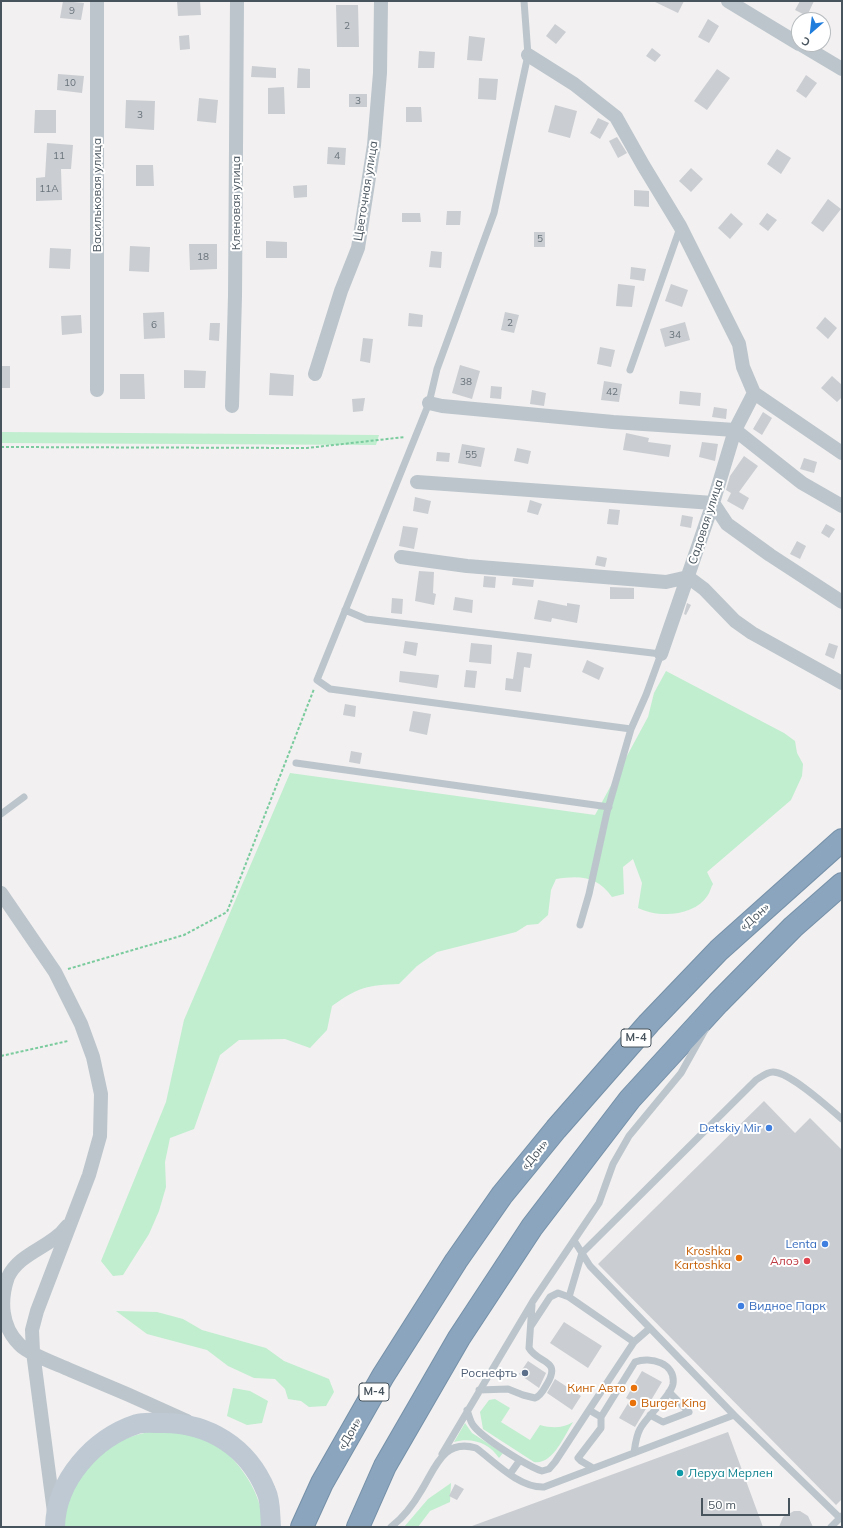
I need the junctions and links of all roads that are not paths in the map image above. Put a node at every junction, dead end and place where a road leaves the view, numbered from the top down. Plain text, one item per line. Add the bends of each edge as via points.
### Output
1 (97, 1) edge
2 (237, 1) edge
3 (382, 1) edge
4 (524, 1) edge
5 (728, 1) edge
6 (791, 39) edge
7 (813, 52) edge
8 (528, 55) junction
9 (842, 69) edge
10 (680, 226) junction
11 (630, 370) dead end
12 (315, 374) dead end
13 (97, 390) dead end
14 (754, 393) junction
15 (430, 403) junction
16 (232, 406) dead end
17 (735, 430) junction
18 (842, 453) edge
19 (417, 482) dead end
20 (713, 503) junction
21 (842, 506) edge
22 (401, 557) dead end
23 (688, 577) junction
24 (842, 602) edge
25 (345, 610) junction
26 (661, 654) junction
27 (842, 682) edge
28 (631, 729) junction
29 (296, 763) dead end
30 (24, 797) dead end
31 (609, 807) junction
32 (1, 814) edge
33 (842, 840) edge
34 (842, 884) edge
35 (1, 893) edge
36 (580, 925) dead end
37 (718, 1002) junction
38 (842, 1118) edge
39 (73, 1218) junction
40 (575, 1242) junction
41 (582, 1253) junction
42 (570, 1297) junction
43 (533, 1301) junction
44 (529, 1328) junction
45 (650, 1328) junction
46 (634, 1342) junction
47 (33, 1352) junction
48 (479, 1390) junction
49 (669, 1392) junction
50 (467, 1410) junction
51 (589, 1410) junction
52 (650, 1415) junction
53 (734, 1415) junction
54 (601, 1417) junction
55 (207, 1430) junction
56 (634, 1453) junction
57 (440, 1458) junction
58 (520, 1460) junction
59 (593, 1468) junction
60 (510, 1474) junction
61 (841, 1517) edge
62 (55, 1523) edge
63 (271, 1527) edge
64 (302, 1527) edge
65 (358, 1527) edge
66 (392, 1527) edge
67 (831, 1527) edge

1 - 13 street, Васильковая улица
2 - 16 street, Кленовая улица via 236,296
3 - 12 street, Цветочная улица via 374,145 358,248 341,291
4 - 8 lane
5 - 6 street
7 - 9 street
8 - 10 street via 574,84 616,117
8 - 15 lane via 494,212 437,369
10 - 11 lane
10 - 14 street via 739,344 743,367
14 - 17 street, Садовая улица
14 - 18 street
15 - 17 street via 613,422
15 - 25 lane
17 - 20 street, Садовая улица
17 - 21 street via 802,483
19 - 20 street
20 - 23 street, Садовая улица
20 - 24 street via 727,524
22 - 23 street via 467,566 666,582
23 - 26 street, Садовая улица
23 - 27 street via 752,633
25 - 26 lane via 366,620
25 - 28 lane via 317,680 330,689
26 - 28 lane
28 - 31 lane
29 - 31 lane
30 - 32 lane
31 - 36 lane
33 - 64 highway, «Дон» / М-4 via 719,950 649,1023 502,1195 456,1261 383,1376 322,1483
34 - 37 highway via 793,927
35 - 39 street via 55,972 81,1024 93,1057 101,1094 100,1136 90,1175
37 - 40 lane via 700,1042 681,1073 629,1136 613,1164 599,1203
37 - 65 highway via 630,1099 532,1227 459,1338 385,1466
38 - 41 lane via 782,1074 772,1072 764,1075 756,1080
39 - 47 street via 37,1311 32,1330
39 - 47 street via 52,1241 24,1257 15,1266 3,1291 3,1320 20,1346
40 - 41 lane
40 - 43 lane
41 - 42 lane
41 - 45 lane via 590,1266
42 - 44 lane via 558,1293 550,1297
42 - 46 lane
43 - 44 lane
43 - 48 lane
44 - 48 lane via 531,1350 554,1371 540,1395 530,1398 508,1389
45 - 46 lane
45 - 53 lane
46 - 51 lane
47 - 55 street
47 - 62 street
48 - 50 lane
49 - 52 lane
49 - 52 lane via 689,1412 663,1422
49 - 54 lane via 673,1384 671,1375 663,1363 643,1359 635,1362
50 - 57 lane
50 - 58 lane via 472,1424 478,1431
51 - 54 lane
51 - 58 lane via 549,1469 542,1471
52 - 56 lane via 639,1430
53 - 56 lane
53 - 61 lane
54 - 59 lane via 601,1428 578,1458
55 - 62 main road via 176,1423 138,1424 107,1437 80,1462 65,1487
55 - 63 main road via 234,1445 253,1467 267,1492
56 - 59 lane
57 - 60 lane via 453,1448 468,1445 476,1448
57 - 66 lane via 411,1508
58 - 60 lane
59 - 60 lane via 544,1487 528,1484
61 - 67 lane

